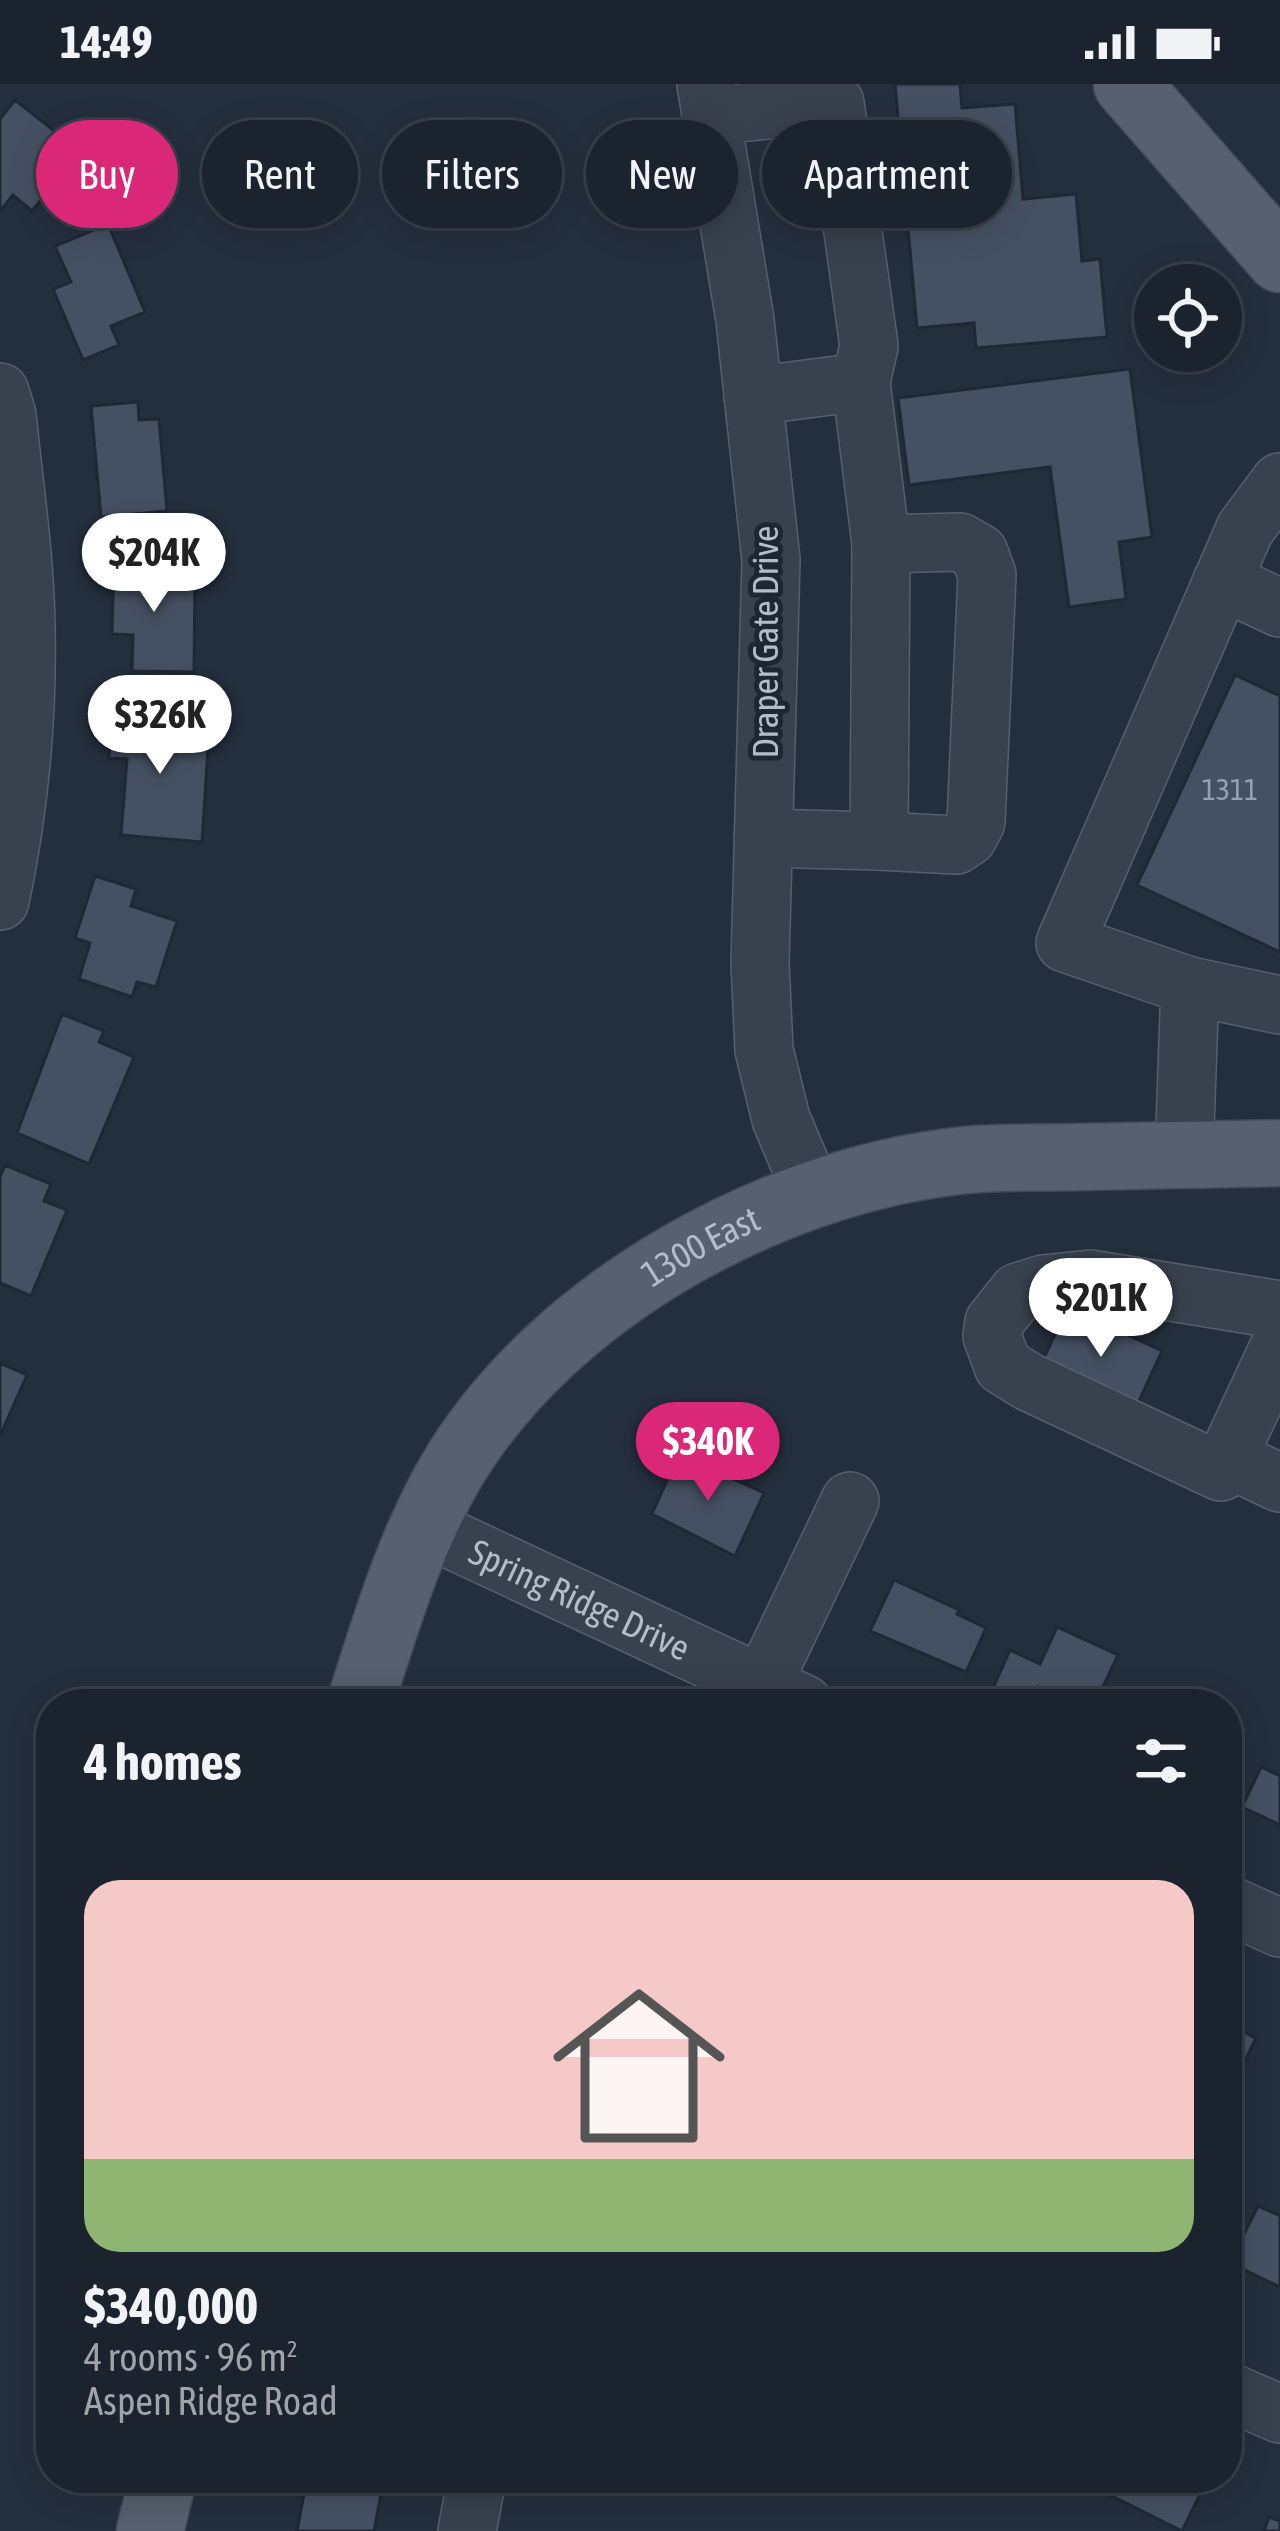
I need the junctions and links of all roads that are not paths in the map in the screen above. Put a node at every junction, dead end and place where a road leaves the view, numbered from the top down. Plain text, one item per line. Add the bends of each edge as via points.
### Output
1 (1126, 84) edge
2 (709, 100) edge
3 (1280, 259) edge
4 (861, 382) junction
5 (0, 392) edge
6 (753, 396) junction
7 (1280, 482) edge
8 (881, 544) junction
9 (1222, 580) junction
10 (1280, 608) edge
11 (763, 838) junction
12 (879, 842) junction
13 (0, 901) edge
14 (1190, 986) junction
15 (1280, 1005) edge
16 (1280, 1153) edge
17 (1184, 1155) junction
18 (813, 1195) junction
19 (1280, 1310) edge
20 (1280, 1345) edge
21 (1227, 1458) junction
22 (1280, 1484) edge
23 (850, 1501) dead end
24 (422, 1526) junction
25 (365, 1689) edge
26 (755, 1689) edge
27 (777, 1689) edge
28 (1242, 1911) edge
29 (1280, 1928) edge
30 (1242, 2398) edge
31 (1280, 2414) edge
32 (159, 2493) edge
33 (474, 2493) edge
34 (150, 2531) edge
35 (467, 2531) edge

1 - 3 main road
2 - 4 street via 835,104 868,346
2 - 6 street, Draper Gate Drive
4 - 6 street
4 - 8 street
5 - 13 street via 26,624 23,730
6 - 11 street, Draper Gate Drive via 771,560
7 - 9 street via 1245,529
8 - 12 street
8 - 12 street via 960,542 979,553 986,575 976,822 956,845
9 - 10 street
9 - 14 street via 1065,943
11 - 12 street
11 - 18 street, Draper Gate Drive via 764,1050
14 - 15 street
14 - 17 street
16 - 17 main road, 1300 East
17 - 18 main road, 1300 East via 978,1160
18 - 24 main road, 1300 East via 665,1264 573,1328 476,1434
19 - 21 street via 1091,1280 1018,1292 994,1322 1004,1366 1029,1382 1220,1472
20 - 21 street
21 - 22 street
23 - 27 street
24 - 25 main road, 1300 East
24 - 26 street, Spring Ridge Drive
28 - 29 street
30 - 31 street
32 - 34 main road
33 - 35 street

